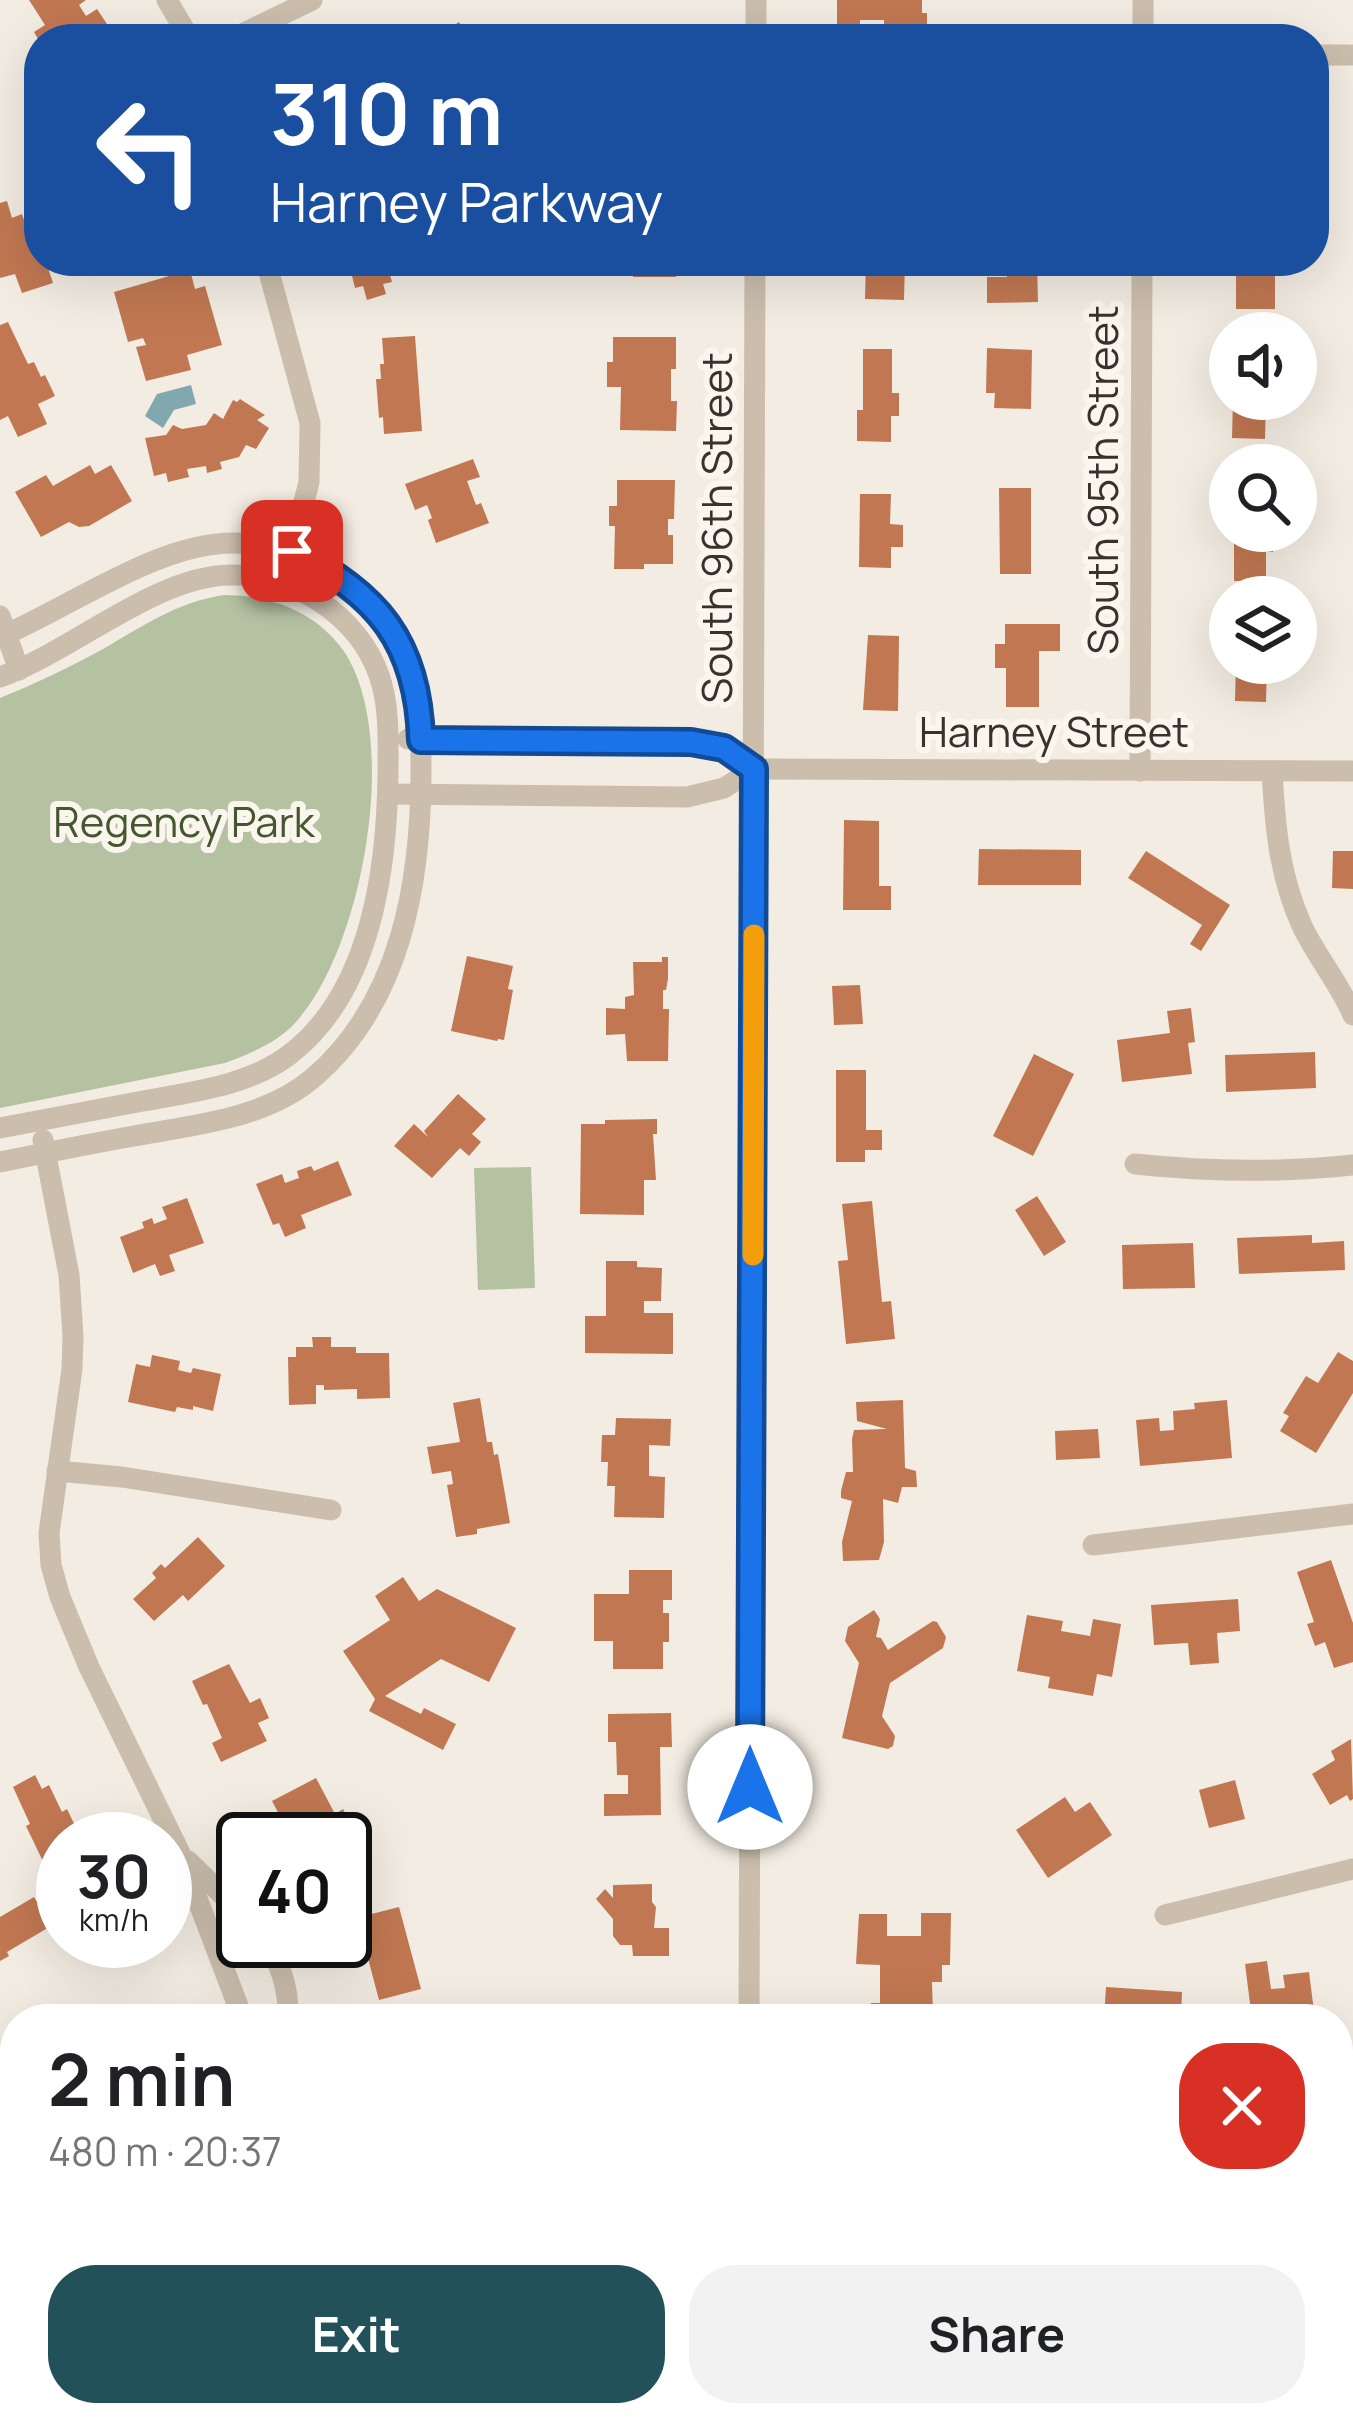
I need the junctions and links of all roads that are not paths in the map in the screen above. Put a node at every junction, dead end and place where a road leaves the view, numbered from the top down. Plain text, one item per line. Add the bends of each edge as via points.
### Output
1 (312, 0) edge
2 (263, 24) edge
3 (270, 276) edge
4 (755, 276) edge
5 (1142, 276) edge
6 (292, 551) junction
7 (281, 582) junction
8 (2, 629) edge
9 (9, 674) edge
10 (388, 739) junction
11 (421, 740) junction
12 (754, 769) junction
13 (1140, 771) junction
14 (1272, 771) junction
15 (1353, 771) edge
16 (388, 794) junction
17 (421, 795) junction
18 (1353, 1015) edge
19 (39, 1121) junction
20 (0, 1128) edge
21 (46, 1153) junction
22 (0, 1162) edge
23 (1135, 1164) dead end
24 (1353, 1165) edge
25 (57, 1471) junction
26 (331, 1510) dead end
27 (1353, 1514) edge
28 (1094, 1545) dead end
29 (160, 1812) edge
30 (192, 1865) edge
31 (1353, 1869) edge
32 (192, 1886) edge
33 (216, 1888) edge
34 (1165, 1915) dead end
35 (281, 1968) edge
36 (237, 2004) edge
37 (288, 2004) edge
38 (749, 2004) edge

1 - 2 street
3 - 6 street via 310,423 309,482
4 - 12 street, South 96th Street
5 - 13 street, South 95th Street
6 - 7 street
6 - 8 street via 235,543 175,553
6 - 11 street via 346,581 394,633 417,695
7 - 9 street via 234,574 184,583
7 - 10 street via 326,606 367,649 386,700
8 - 9 street
10 - 11 street
10 - 16 street
11 - 12 street via 691,742 724,748
11 - 17 street
12 - 13 street, Harney Street
12 - 17 street via 724,788 686,797
12 - 38 street, South 96th Street
13 - 14 street, Harney Street
14 - 15 street, Harney Street
14 - 18 street via 1287,888
16 - 17 street
16 - 19 street via 384,865 365,937 337,1001 290,1054 211,1088
17 - 21 street via 417,870 390,964 365,1018 311,1081 219,1120
19 - 20 street
19 - 21 street
21 - 22 street
21 - 25 street via 73,1336
23 - 24 street via 1208,1172
25 - 26 street
25 - 29 street via 49,1533 60,1597
27 - 28 street
30 - 33 street
31 - 34 street
32 - 36 street
35 - 37 street

